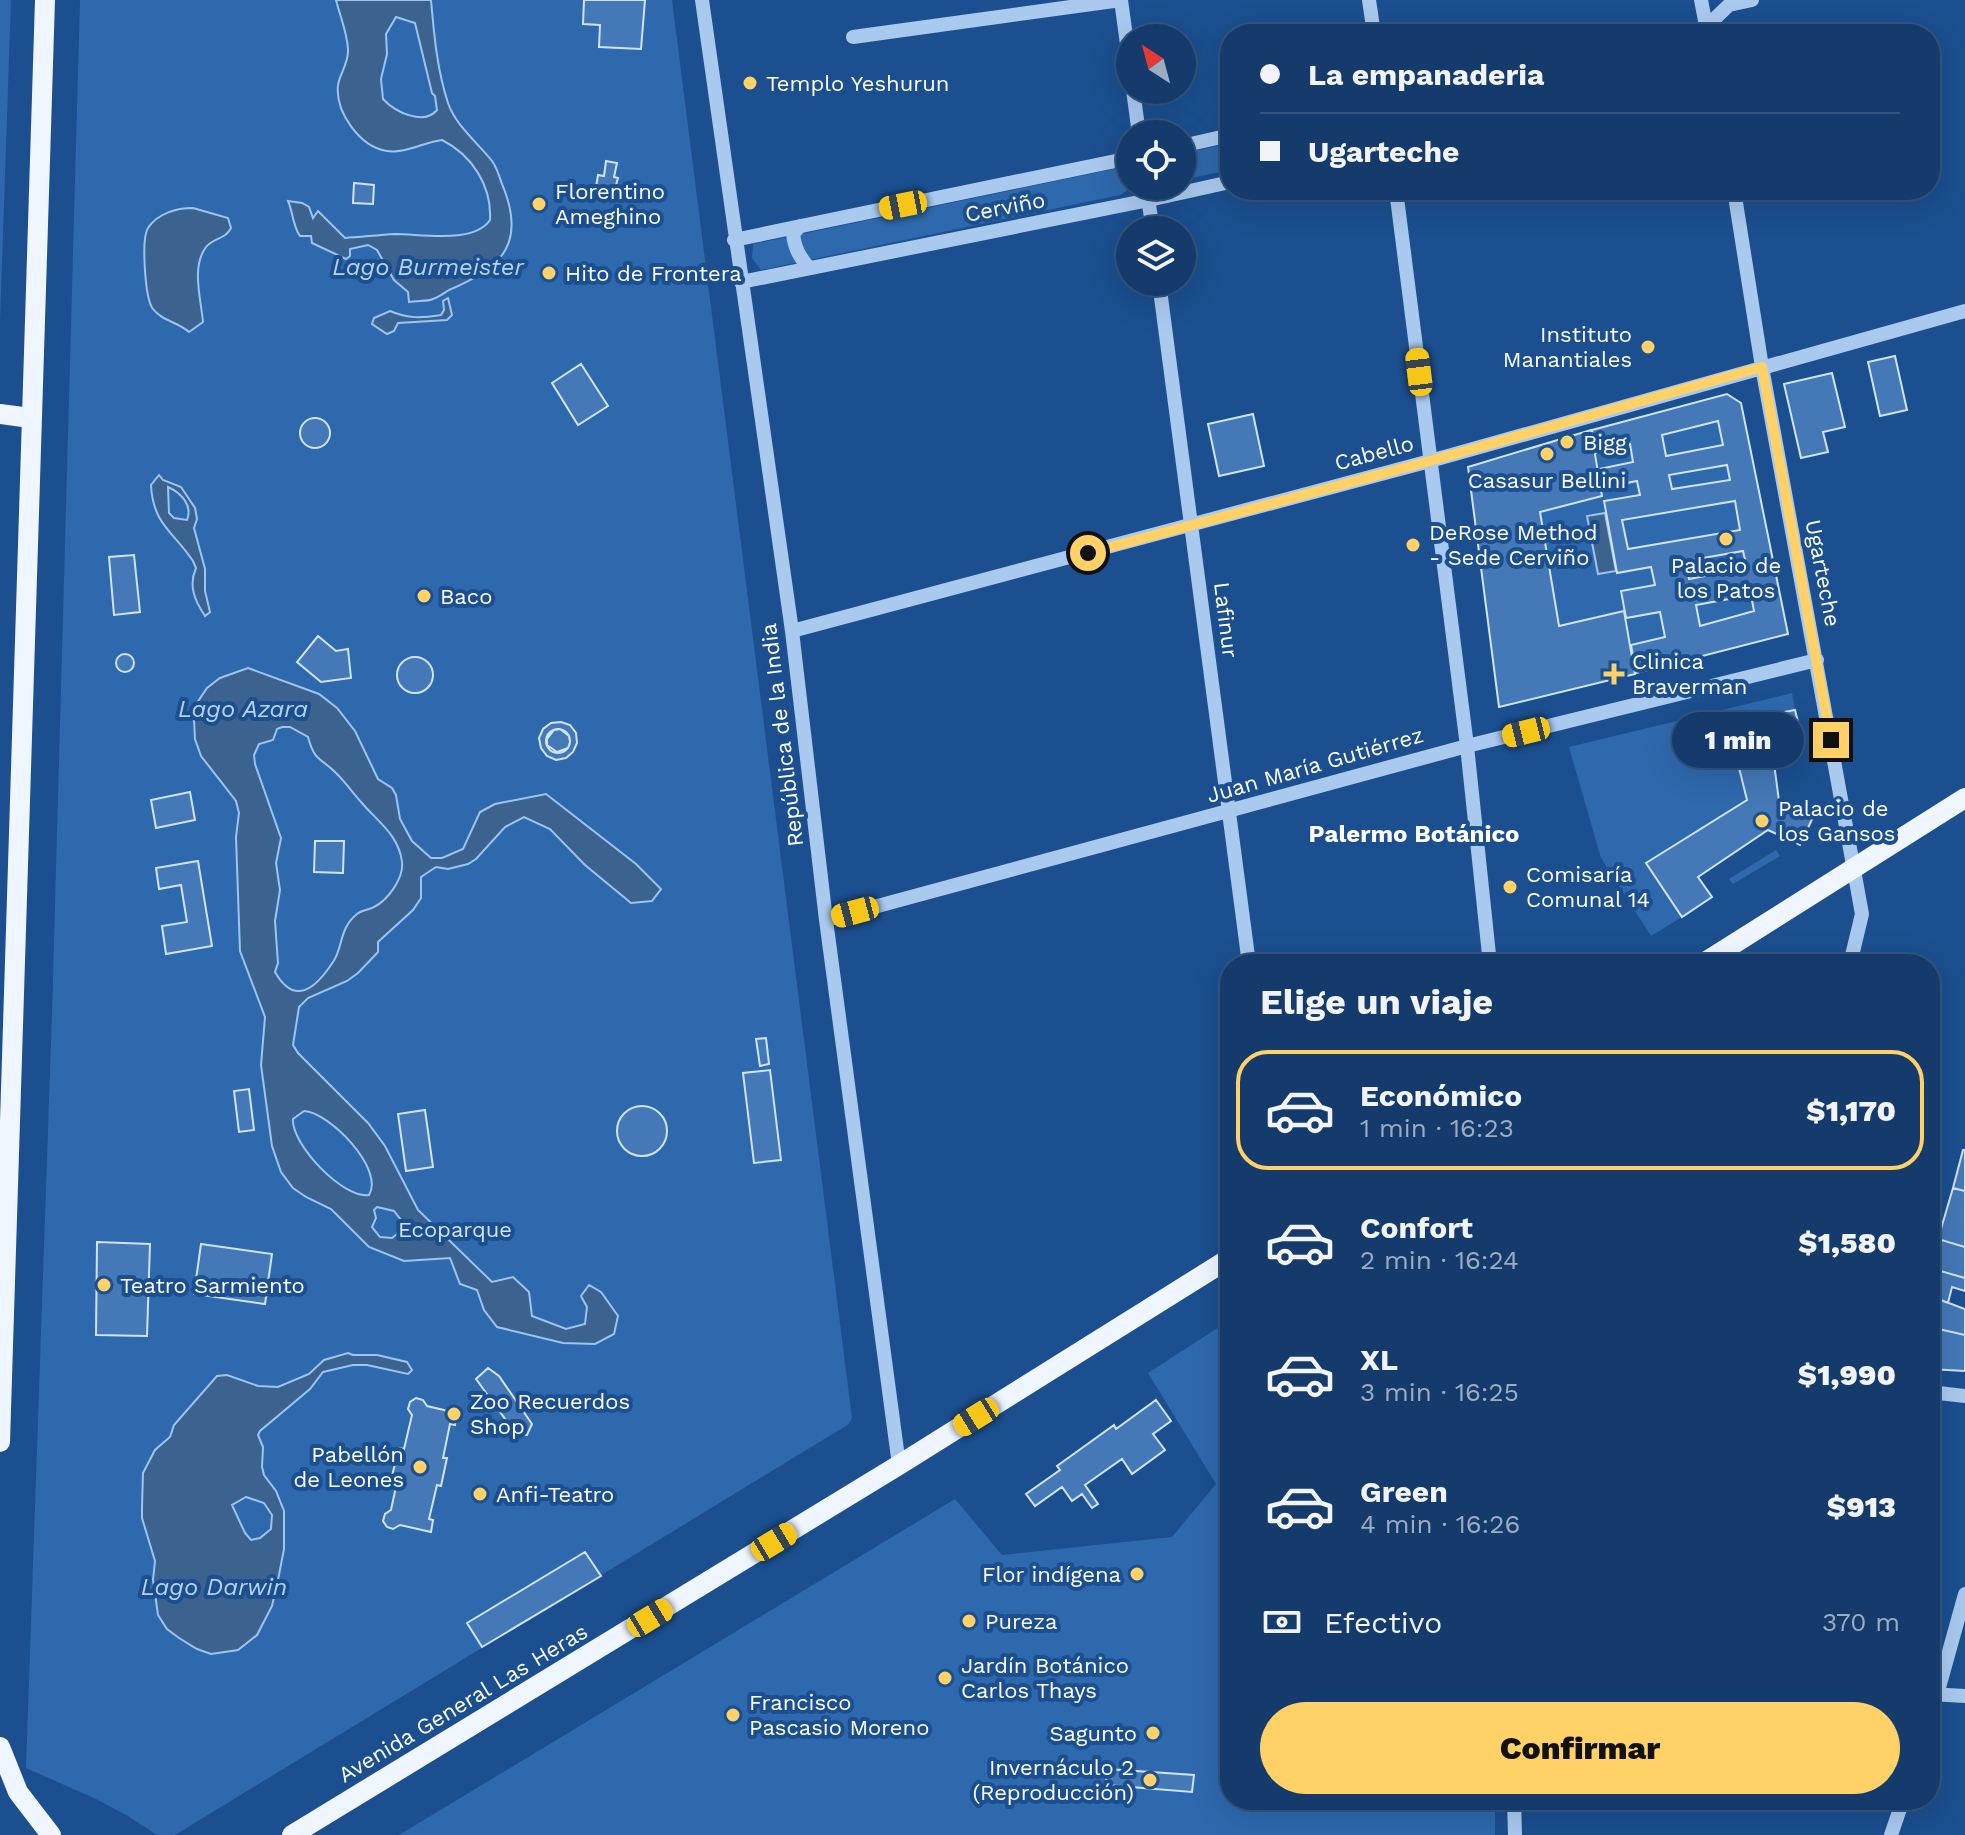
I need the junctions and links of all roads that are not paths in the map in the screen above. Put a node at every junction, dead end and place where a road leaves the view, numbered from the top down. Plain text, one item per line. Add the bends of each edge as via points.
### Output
1 (45, 0) edge
2 (702, 0) edge
3 (1121, 0) edge
4 (1369, 0) edge
5 (1701, 0) edge
6 (1752, 0) edge
7 (1124, 24) edge
8 (1373, 24) edge
9 (1705, 24) edge
10 (1712, 24) edge
11 (853, 37) dead end
12 (1220, 137) edge
13 (1196, 143) edge
14 (1116, 161) edge
15 (1220, 183) edge
16 (1196, 187) edge
17 (1116, 200) edge
18 (1397, 200) edge
19 (1736, 200) edge
20 (800, 226) junction
21 (734, 240) junction
22 (809, 268) junction
23 (741, 282) junction
24 (1161, 296) edge
25 (1965, 311) edge
26 (1762, 367) junction
27 (0, 414) edge
28 (30, 418) junction
29 (1430, 461) junction
30 (1192, 526) junction
31 (792, 631) junction
32 (1817, 660) junction
33 (1467, 746) junction
34 (1965, 798) edge
35 (1228, 813) junction
36 (1855, 869) junction
37 (826, 920) junction
38 (1248, 954) edge
39 (1489, 954) edge
40 (1718, 954) edge
41 (1852, 954) edge
42 (7, 1032) edge
43 (6, 1096) edge
44 (4, 1218) edge
45 (1220, 1264) edge
46 (1, 1374) edge
47 (1940, 1393) edge
48 (1965, 1396) edge
49 (0, 1442) edge
50 (899, 1465) junction
51 (1965, 1594) edge
52 (1940, 1675) edge
53 (1940, 1694) edge
54 (1965, 1696) edge
55 (0, 1747) edge
56 (1514, 1810) edge
57 (1900, 1810) edge
58 (51, 1835) edge
59 (292, 1835) edge
60 (1515, 1835) edge
61 (1891, 1835) edge

1 - 28 main road
2 - 21 street, República de la India
3 - 7 street
3 - 11 street
4 - 8 street
5 - 9 street
6 - 10 street via 1729,5
12 - 13 street
14 - 20 street, Cerviño
15 - 16 street, Cerviño
17 - 22 street, Cerviño
18 - 29 street
19 - 26 street, Ugarteche
20 - 21 street, Cerviño
20 - 22 street via 794,241
21 - 23 street, República de la India
22 - 23 street, Cerviño
23 - 31 street, República de la India
24 - 30 street, Lafinur
25 - 26 street, Cabello
26 - 29 street, Cabello
26 - 32 street, Ugarteche
27 - 28 main road
28 - 42 main road
29 - 30 street, Cabello
29 - 33 street
30 - 31 street, Cabello
30 - 35 street, Lafinur
31 - 37 street, República de la India
32 - 33 street, Juan María Gutiérrez
32 - 36 street, Ugarteche
33 - 35 street, Juan María Gutiérrez
33 - 39 street
34 - 36 main road
35 - 37 street, Juan María Gutiérrez
35 - 38 street, Lafinur
36 - 40 main road
36 - 41 street, Ugarteche via 1862,914
37 - 50 street, República de la India
42 - 43 main road
43 - 44 main road
44 - 46 main road
45 - 50 main road, Avenida General Las Heras
46 - 49 main road
47 - 48 street
50 - 59 main road, Avenida General Las Heras
51 - 52 street
53 - 54 street
55 - 58 main road via 18,1792
56 - 60 street
57 - 61 street

